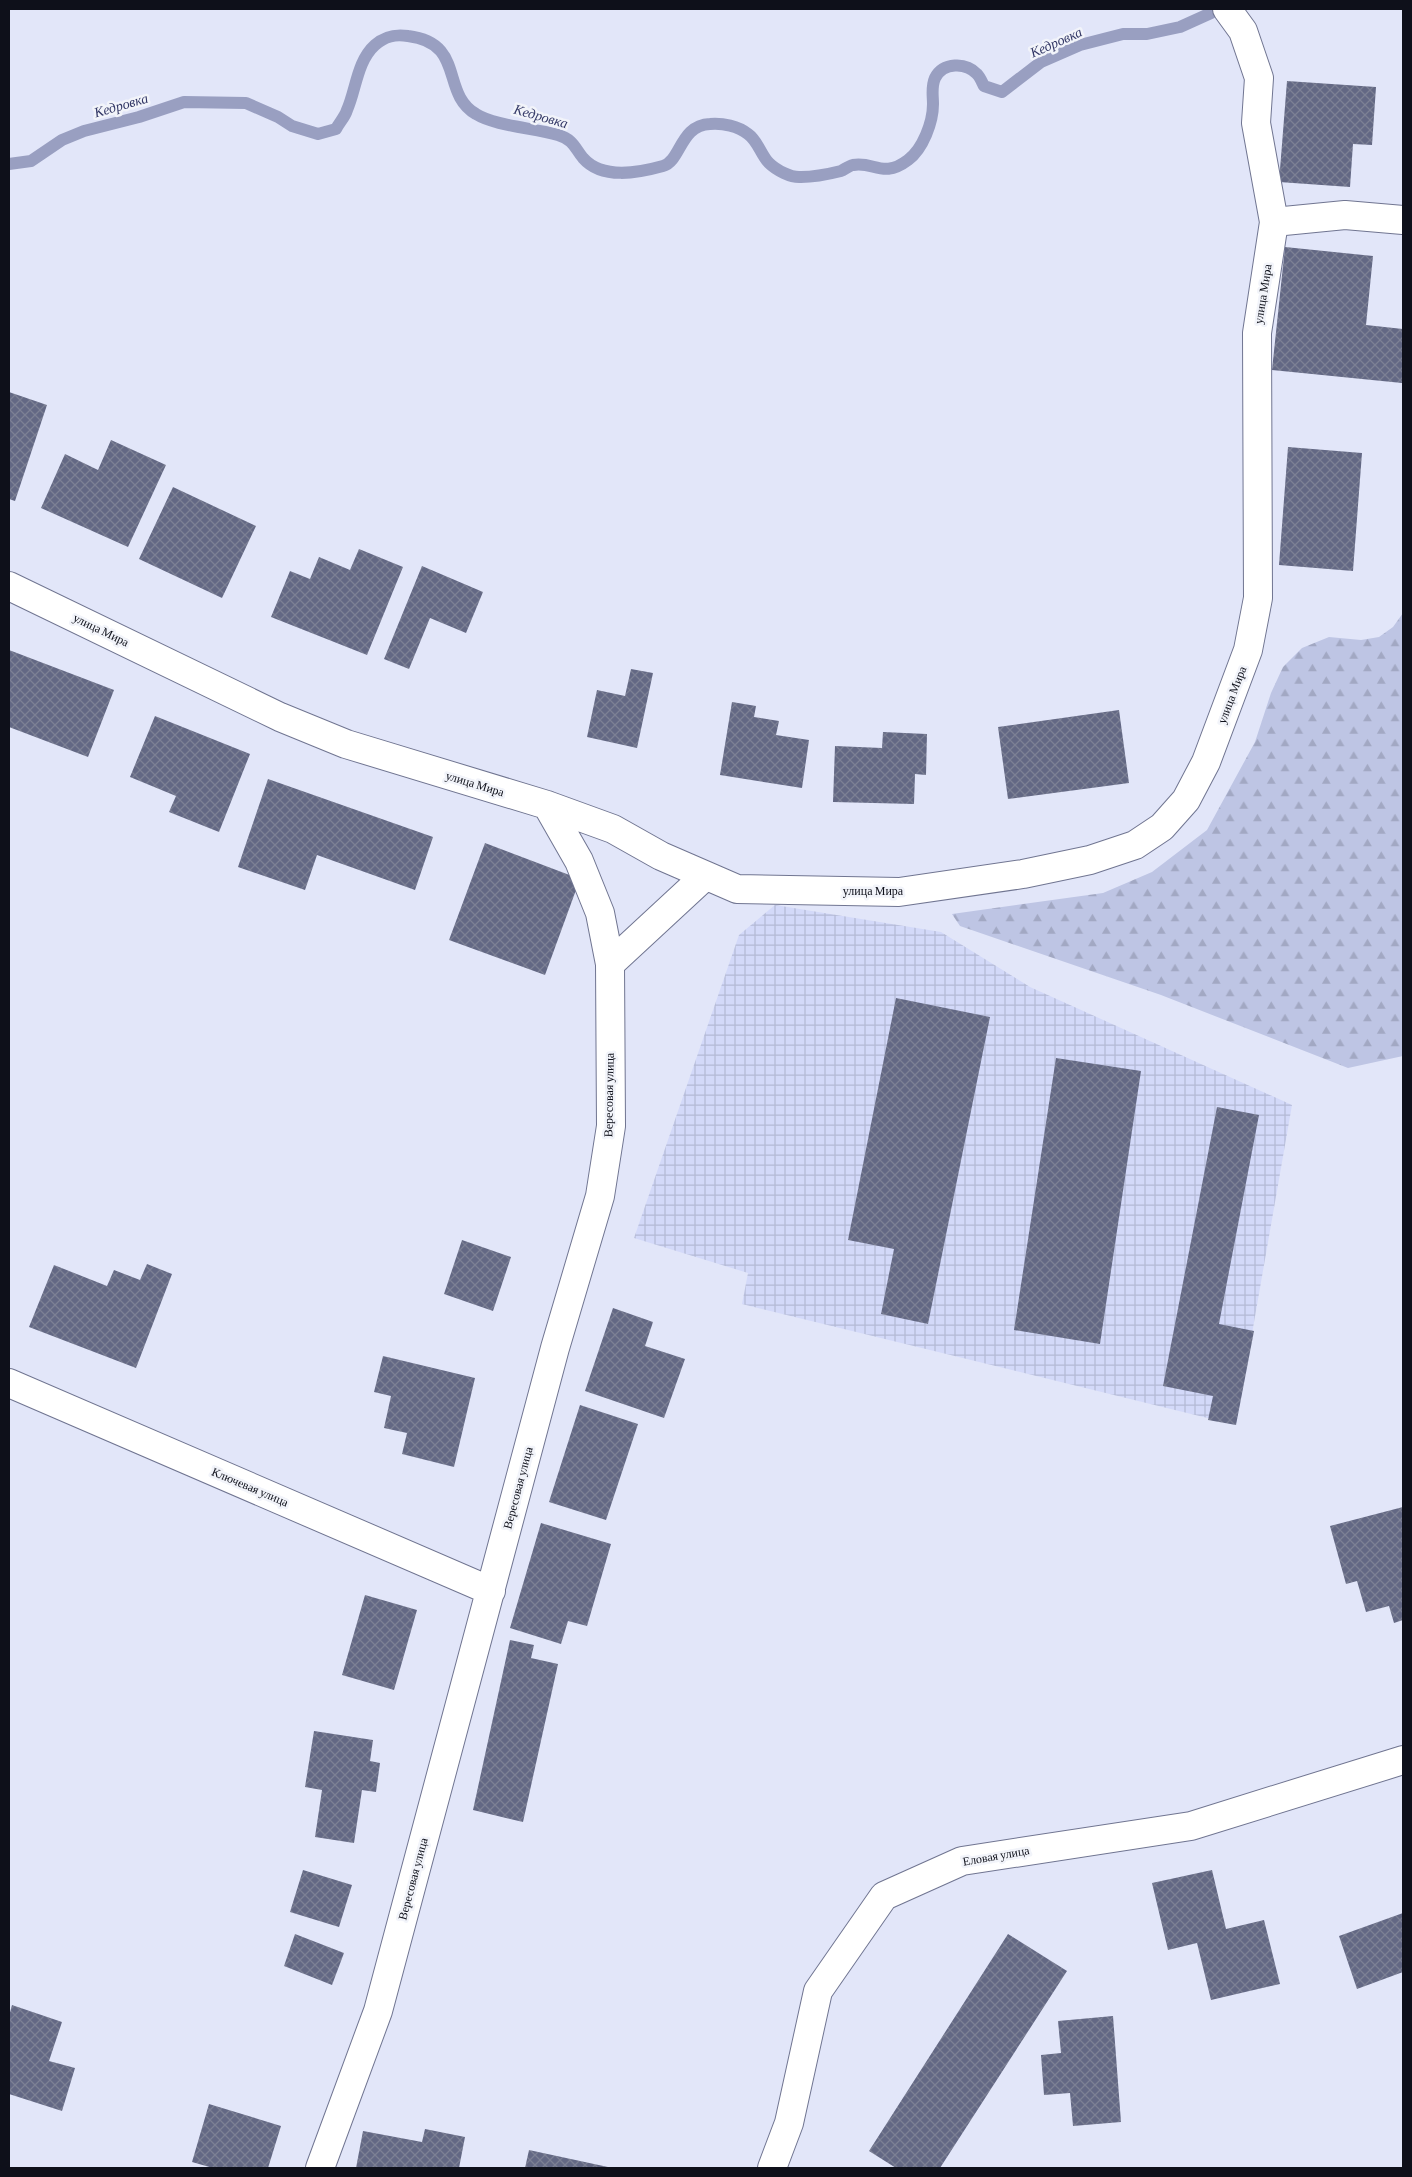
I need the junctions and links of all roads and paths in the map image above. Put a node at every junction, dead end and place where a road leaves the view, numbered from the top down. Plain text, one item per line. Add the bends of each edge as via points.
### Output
1 (1227, 9) edge
2 (1403, 220) edge
3 (1274, 222) junction
4 (9, 586) edge
5 (547, 805) junction
6 (705, 876) junction
7 (610, 964) junction
8 (9, 1383) edge
9 (491, 1591) junction
10 (1403, 1760) edge
11 (320, 2168) edge
12 (772, 2168) edge

1 - 3 street, улица Мира via 1242,31 1259,78 1256,123
2 - 3 street via 1345,215
3 - 6 street, улица Мира via 1257,333 1258,598 1248,650 1206,762 1186,800 1162,827 1135,845 1090,860 1023,874 900,892 737,890
4 - 5 street, улица Мира via 280,717 346,744
5 - 6 street, улица Мира via 613,829
5 - 7 street, Вересовая улица via 579,861 600,913
6 - 7 street
7 - 9 street, Вересовая улица via 611,1126 600,1196 555,1348
8 - 9 street, Ключевая улица
9 - 11 street, Вересовая улица via 378,2011
10 - 12 street, Еловая улица via 1191,1826 962,1861 884,1896 818,1991 789,2123

